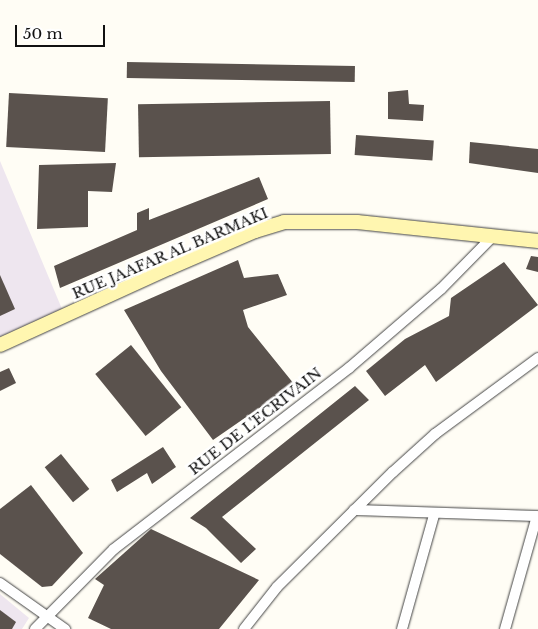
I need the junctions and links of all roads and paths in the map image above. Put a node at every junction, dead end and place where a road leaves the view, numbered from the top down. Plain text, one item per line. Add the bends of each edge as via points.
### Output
1 (493, 236) junction
2 (538, 241) edge
3 (0, 345) edge
4 (538, 358) edge
5 (354, 510) junction
6 (434, 515) junction
7 (538, 516) edge
8 (0, 582) edge
9 (45, 617) junction
10 (36, 629) edge
11 (65, 629) edge
12 (244, 629) edge
13 (402, 629) edge
14 (505, 629) edge

1 - 2 street, RUE JAAFAR AL BARMAKI
1 - 3 street, RUE JAAFAR AL BARMAKI via 357,222 284,222 178,264
1 - 9 street, RUE DE L'ECRIVAIN via 462,270 363,356 114,549
4 - 5 street via 436,434
5 - 6 street
5 - 12 street via 277,587
6 - 7 street
6 - 13 street
7 - 14 street
8 - 9 street
9 - 10 street, RUE DE L'ECRIVAIN
9 - 11 street

